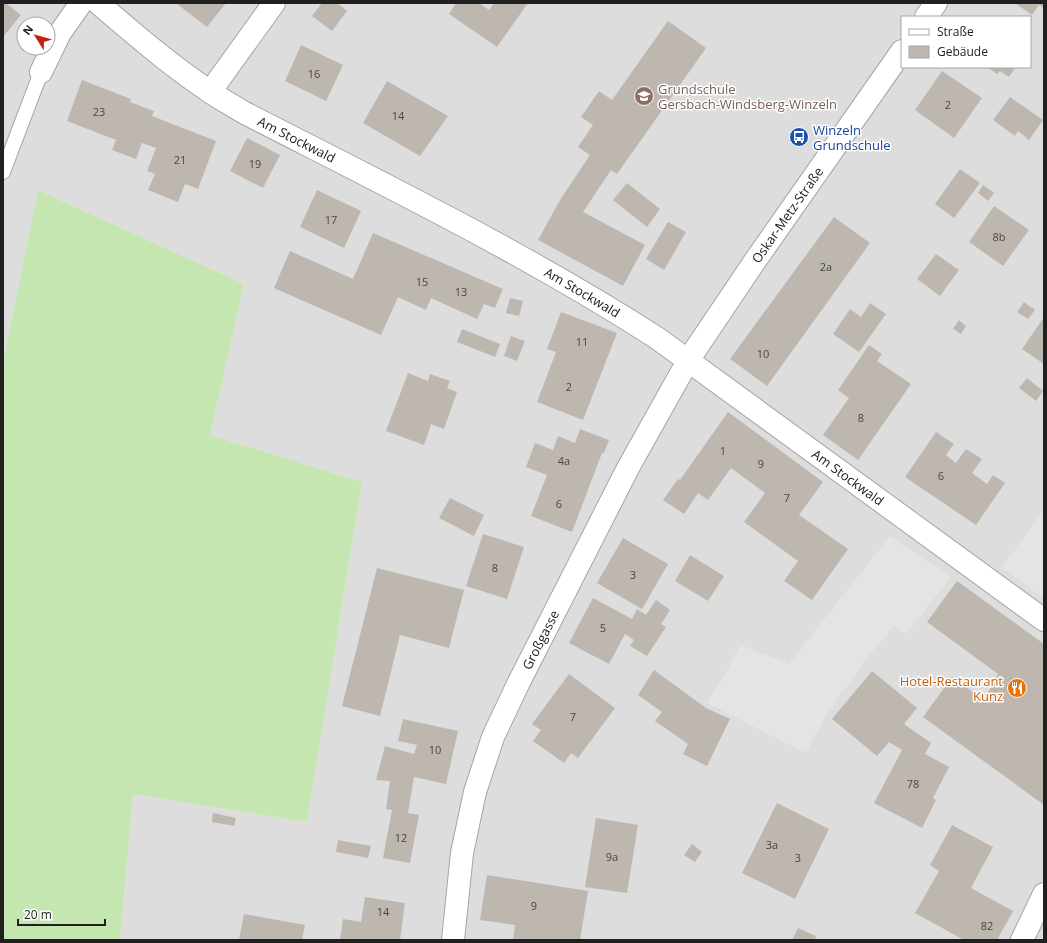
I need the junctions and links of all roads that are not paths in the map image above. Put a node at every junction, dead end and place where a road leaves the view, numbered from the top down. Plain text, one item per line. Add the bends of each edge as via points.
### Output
1 (81, 3) edge
2 (98, 3) edge
3 (274, 3) edge
4 (936, 3) edge
5 (927, 16) edge
6 (901, 52) edge
7 (41, 72) joint
8 (210, 92) junction
9 (3, 172) edge
10 (689, 359) junction
11 (1044, 620) edge
12 (1044, 894) edge
13 (453, 940) edge
14 (1022, 940) edge

1 - 7 street via 60,33
2 - 8 street, Am Stockwald via 144,43
3 - 8 street
4 - 5 street
6 - 10 street, Oskar-Metz-Straße
7 - 9 lane
8 - 10 street, Am Stockwald via 538,267 612,309
10 - 11 street, Am Stockwald
10 - 13 street, Großgasse via 628,468 493,737 475,792 462,853
12 - 14 street

